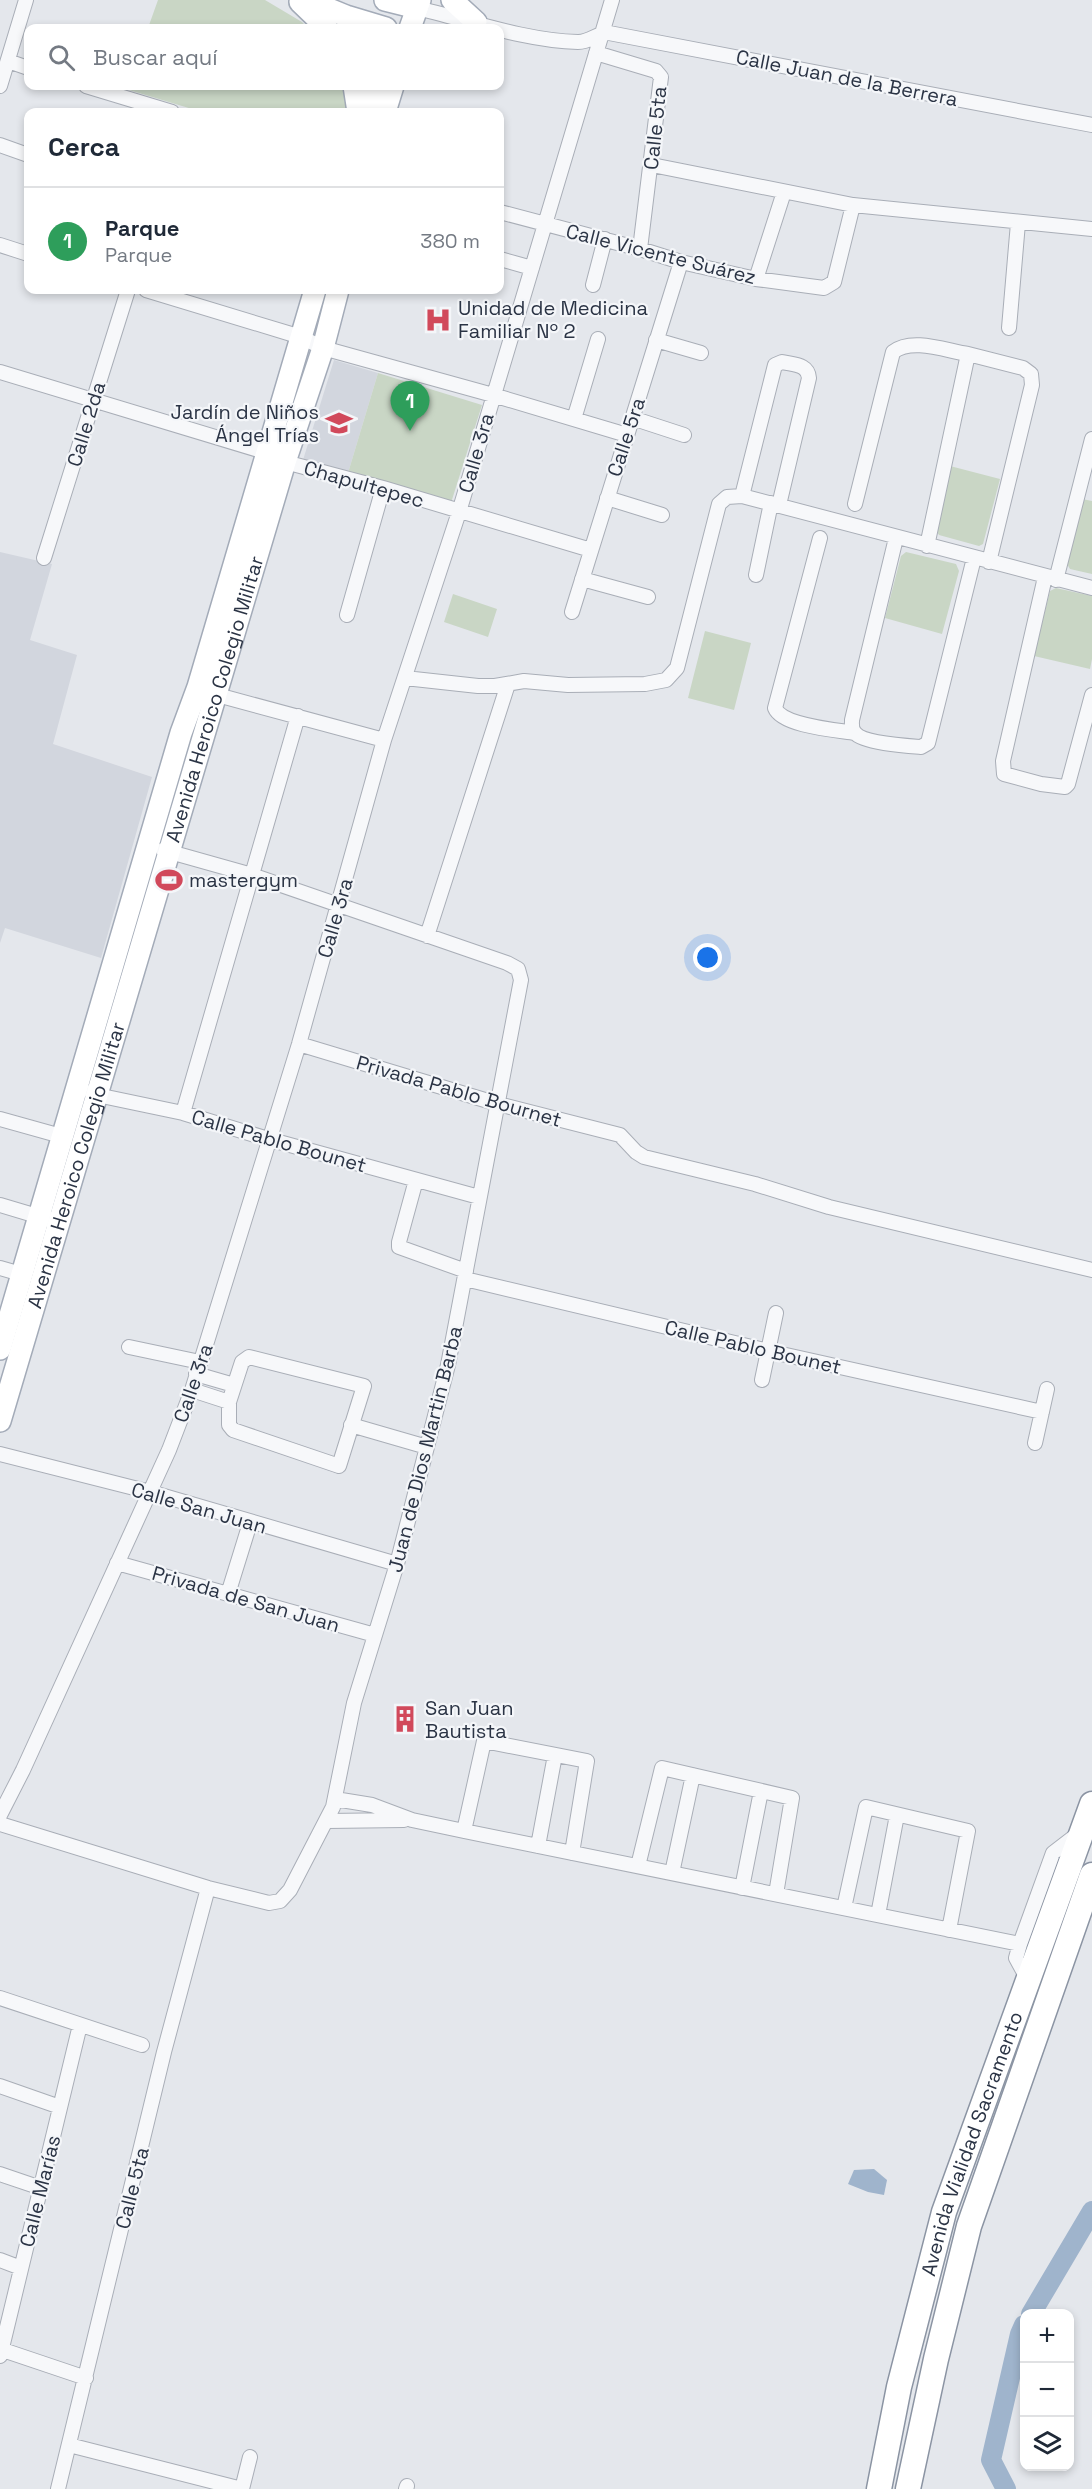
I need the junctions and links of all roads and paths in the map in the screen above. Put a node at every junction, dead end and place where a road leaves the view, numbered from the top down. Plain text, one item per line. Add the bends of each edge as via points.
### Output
1 (26, 0) edge
2 (297, 0) edge
3 (307, 0) edge
4 (452, 0) edge
5 (612, 0) edge
6 (405, 2) edge
7 (476, 22) junction
8 (323, 24) edge
9 (373, 24) edge
10 (394, 24) edge
11 (409, 24) edge
12 (484, 24) edge
13 (504, 29) edge
14 (603, 33) junction
15 (596, 53) junction
16 (8, 61) junction
17 (24, 67) edge
18 (0, 86) edge
19 (99, 90) edge
20 (355, 90) edge
21 (374, 90) edge
22 (392, 90) edge
23 (159, 108) edge
24 (357, 108) edge
25 (368, 108) edge
26 (386, 108) edge
27 (1092, 125) edge
28 (0, 146) edge
29 (24, 154) edge
30 (652, 165) junction
31 (784, 192) junction
32 (853, 205) junction
33 (504, 213) edge
34 (1018, 223) junction
35 (544, 224) junction
36 (1092, 229) edge
37 (605, 239) junction
38 (0, 245) edge
39 (640, 249) junction
40 (24, 253) edge
41 (504, 260) edge
42 (681, 262) junction
43 (532, 268) junction
44 (756, 279) junction
45 (593, 285) dead end
46 (127, 294) edge
47 (159, 294) edge
48 (314, 294) edge
49 (337, 294) edge
50 (1009, 328) dead end
51 (301, 337) junction
52 (598, 339) dead end
53 (656, 340) junction
54 (323, 348) junction
55 (702, 353) dead end
56 (968, 354) junction
57 (0, 372) edge
58 (494, 395) junction
59 (93, 400) junction
60 (632, 418) junction
61 (574, 419) junction
62 (627, 435) junction
63 (684, 435) dead end
64 (1092, 439) edge
65 (265, 452) junction
66 (285, 462) junction
67 (383, 488) junction
68 (742, 496) junction
69 (607, 498) junction
70 (775, 504) junction
71 (855, 504) dead end
72 (459, 512) junction
73 (662, 515) dead end
74 (820, 538) dead end
75 (896, 538) junction
76 (927, 546) junction
77 (591, 550) junction
78 (44, 558) dead end
79 (974, 558) junction
80 (990, 562) junction
81 (756, 575) dead end
82 (1050, 578) junction
83 (582, 579) junction
84 (1092, 588) edge
85 (648, 597) dead end
86 (572, 612) dead end
87 (347, 615) dead end
88 (405, 678) junction
89 (508, 684) junction
90 (207, 691) junction
91 (1092, 695) edge
92 (298, 716) junction
93 (855, 733) junction
94 (384, 740) junction
95 (159, 848) junction
96 (252, 875) junction
97 (339, 906) junction
98 (427, 936) junction
99 (299, 1044) junction
100 (88, 1090) junction
101 (498, 1104) junction
102 (183, 1113) junction
103 (0, 1119) edge
104 (61, 1136) junction
105 (268, 1139) junction
106 (416, 1180) junction
107 (479, 1197) junction
108 (0, 1205) edge
109 (39, 1216) junction
110 (59, 1225) junction
111 (0, 1268) edge
112 (1092, 1270) edge
113 (21, 1274) junction
114 (465, 1275) junction
115 (776, 1312) dead end
116 (129, 1347) dead end
117 (0, 1349) edge
118 (768, 1351) junction
119 (198, 1368) junction
120 (762, 1380) dead end
121 (234, 1385) junction
122 (1047, 1389) dead end
123 (192, 1390) junction
124 (229, 1402) junction
125 (1042, 1412) junction
126 (0, 1421) edge
127 (351, 1425) junction
128 (1035, 1443) dead end
129 (427, 1447) junction
130 (0, 1454) edge
131 (150, 1492) junction
132 (250, 1523) junction
133 (117, 1563) junction
134 (398, 1564) junction
135 (228, 1594) junction
136 (375, 1635) junction
137 (555, 1755) junction
138 (693, 1775) junction
139 (761, 1791) junction
140 (335, 1800) junction
141 (1092, 1804) edge
142 (0, 1815) edge
143 (897, 1815) junction
144 (412, 1820) junction
145 (327, 1821) junction
146 (0, 1824) edge
147 (1083, 1829) junction
148 (464, 1831) junction
149 (538, 1846) junction
150 (572, 1853) junction
151 (638, 1866) junction
152 (672, 1873) junction
153 (1092, 1875) edge
154 (208, 1888) junction
155 (742, 1888) junction
156 (776, 1894) junction
157 (844, 1908) junction
158 (878, 1915) junction
159 (949, 1930) junction
160 (1020, 1944) junction
161 (1029, 1981) junction
162 (0, 1998) edge
163 (81, 2025) junction
164 (142, 2044) dead end
165 (0, 2086) edge
166 (60, 2107) junction
167 (0, 2174) edge
168 (41, 2188) junction
169 (0, 2260) edge
170 (21, 2268) junction
171 (1, 2352) edge
172 (86, 2378) junction
173 (69, 2445) junction
174 (250, 2457) dead end
175 (58, 2489) edge
176 (242, 2489) edge
177 (879, 2489) edge
178 (908, 2489) edge

1 - 16 street
2 - 8 main road
3 - 9 main road
4 - 7 main road
5 - 14 street, Calle 3ra
6 - 7 street
6 - 10 main road
6 - 11 main road
7 - 12 street
13 - 14 street via 578,42 593,40
14 - 15 street, Calle 3ra
14 - 27 street, Calle Juan de la Berrera
15 - 30 street, Calle 5ta via 656,71 661,77
15 - 35 street, Calle 3ra
16 - 17 street
16 - 18 street
19 - 23 street
20 - 24 main road
21 - 25 main road
22 - 26 main road
28 - 29 street
30 - 31 street
30 - 39 street, Calle 5ta
31 - 32 street
31 - 44 street
32 - 34 street
32 - 44 street, Calle Vicente Suárez via 834,282 824,288
33 - 35 street, Calle Vicente Suárez
34 - 36 street
34 - 50 street
35 - 37 street, Calle Vicente Suárez
35 - 43 street, Calle 3ra
37 - 39 street, Calle Vicente Suárez
37 - 45 street
38 - 40 street
39 - 42 street, Calle Vicente Suárez
41 - 43 street
42 - 44 street, Calle Vicente Suárez
42 - 53 street, Calle 5ra
43 - 58 street, Calle 3ra
46 - 59 street, Calle 2da
47 - 51 street
48 - 51 main road, Avenida Heroico Colegio Militar
49 - 54 main road, Avenida Heroico Colegio Militar
51 - 54 street
51 - 65 main road, Avenida Heroico Colegio Militar
52 - 61 street
53 - 55 street
53 - 60 street, Calle 5ra
54 - 58 street
54 - 66 main road, Avenida Heroico Colegio Militar
56 - 71 street via 919,346 900,347 893,352
56 - 76 street
56 - 80 street via 1023,368 1033,378
57 - 59 street, Chapultepec
58 - 61 street
58 - 72 street, Calle 3ra
59 - 65 street, Chapultepec
59 - 78 street, Calle 2da
60 - 62 street, Calle 5ra
60 - 63 street
61 - 62 street
62 - 69 street, Calle 5ra
64 - 82 street
65 - 66 street, Chapultepec
65 - 90 main road, Avenida Heroico Colegio Militar
66 - 67 street, Chapultepec
66 - 90 main road, Avenida Heroico Colegio Militar
67 - 72 street, Chapultepec
67 - 87 street
68 - 70 street
68 - 70 street via 775,365 782,362 804,367 809,378
68 - 89 street via 727,498 719,504 672,675 645,684
69 - 73 street
69 - 77 street, Calle 5ra
70 - 75 street
70 - 81 street
72 - 77 street, Chapultepec
72 - 88 street, Calle 3ra
74 - 93 street via 775,708 783,718 794,722
75 - 76 street
75 - 93 street via 852,720
76 - 79 street
77 - 83 street, Calle 5ra
79 - 80 street
79 - 93 street via 928,743 917,747 866,739
80 - 82 street
82 - 84 street
82 - 91 street via 1003,761 1004,774 1041,784 1068,784
83 - 85 street
83 - 86 street, Calle 5ra
88 - 89 street via 461,685
88 - 94 street, Calle 3ra
89 - 98 street
90 - 92 street
90 - 95 main road, Avenida Heroico Colegio Militar via 181,733
92 - 94 street
92 - 96 street
94 - 97 street, Calle 3ra
95 - 96 street
95 - 100 main road, Avenida Heroico Colegio Militar
96 - 97 street
96 - 102 street
97 - 98 street
97 - 99 street, Calle 3ra
98 - 101 street, Juan de Dios Martin Barba via 518,969 521,980
99 - 101 street, Privada Pablo Bournet
99 - 105 street, Calle 3ra
100 - 102 street, Calle Pablo Bounet
100 - 104 main road, Avenida Heroico Colegio Militar
100 - 110 main road, Avenida Heroico Colegio Militar
101 - 107 street, Juan de Dios Martin Barba
101 - 112 street, Privada Pablo Bournet via 620,1135 644,1157 839,1210
102 - 105 street, Calle Pablo Bounet
103 - 104 street
104 - 109 main road, Avenida Heroico Colegio Militar
105 - 106 street, Calle Pablo Bounet
105 - 119 street, Calle 3ra
106 - 107 street, Calle Pablo Bounet
106 - 114 street, Calle Pablo Bounet via 399,1247
107 - 114 street, Juan de Dios Martin Barba
108 - 109 street
109 - 110 street
109 - 113 main road, Avenida Heroico Colegio Militar
110 - 126 main road, Avenida Heroico Colegio Militar
111 - 113 street
113 - 117 main road, Avenida Heroico Colegio Militar
114 - 118 street, Calle Pablo Bounet
114 - 129 street, Juan de Dios Martin Barba
115 - 118 street
116 - 119 street
118 - 120 street
118 - 125 street, Calle Pablo Bounet
119 - 121 street
119 - 123 street, Calle 3ra
121 - 124 street
121 - 127 street via 242,1362 249,1357 363,1386
122 - 125 street
123 - 124 street
123 - 131 street, Calle 3ra
124 - 127 street via 228,1423 233,1430 339,1466
125 - 128 street
127 - 129 street
129 - 134 street, Juan de Dios Martin Barba
130 - 131 street, Calle San Juan
131 - 132 street, Calle San Juan
131 - 133 street, Calle 3ra
132 - 134 street, Calle San Juan
132 - 135 street
133 - 135 street, Privada de San Juan
133 - 142 street, Calle 3ra
134 - 136 street, Juan de Dios Martin Barba
135 - 136 street, Privada de San Juan
136 - 140 street, Juan de Dios Martin Barba via 354,1703
137 - 148 street via 484,1741
137 - 149 street
137 - 150 street via 586,1761
138 - 139 street
138 - 151 street via 662,1768
138 - 152 street
139 - 155 street
139 - 156 street via 792,1798
140 - 144 street via 372,1805
140 - 145 street, Juan de Dios Martin Barba
141 - 147 highway, Avenida Vialidad Sacramento
143 - 157 street via 866,1807
143 - 158 street
143 - 159 street via 968,1831
144 - 145 street
144 - 148 street
145 - 154 street, Juan de Dios Martin Barba via 290,1890 280,1901 268,1903
146 - 154 street
147 - 160 street via 1053,1853
147 - 161 highway, Avenida Vialidad Sacramento
148 - 149 street
149 - 150 street
150 - 151 street
151 - 152 street
152 - 155 street
153 - 178 highway, Avenida Vialidad Sacramento via 969,2226
154 - 172 street, Calle 5ta
155 - 156 street
156 - 157 street
157 - 158 street
158 - 159 street
159 - 160 street
160 - 161 street via 1016,1958
161 - 177 highway, Avenida Vialidad Sacramento via 944,2212 899,2387
162 - 163 street
163 - 164 street
163 - 166 street, Calle Marías
165 - 166 street
166 - 168 street, Calle Marías
167 - 168 street
168 - 170 street, Calle Marías
169 - 170 street
170 - 171 street, Calle Marías
171 - 172 street
172 - 173 street, Calle 5ta
173 - 175 street, Calle 5ta
173 - 176 street
174 - 176 street

